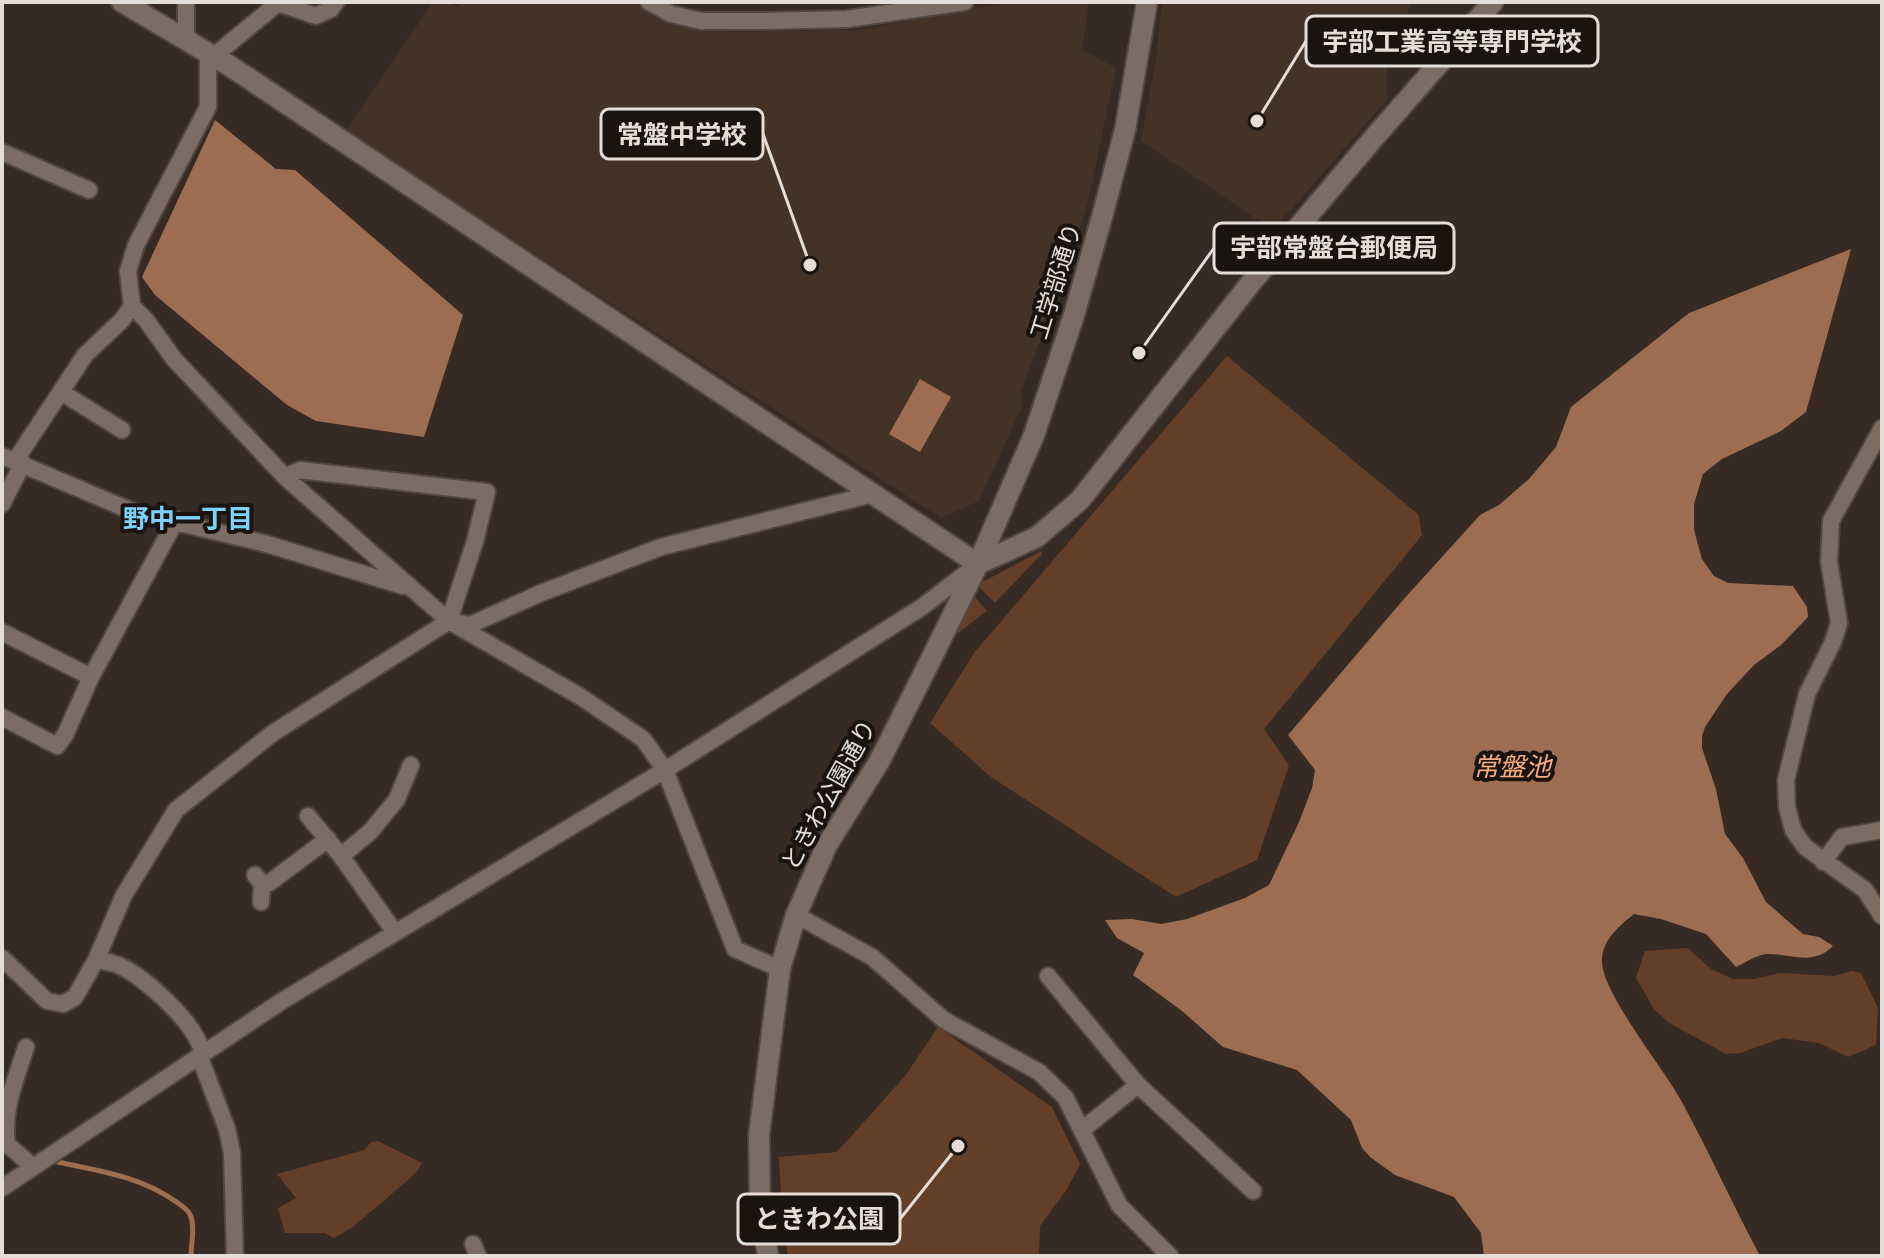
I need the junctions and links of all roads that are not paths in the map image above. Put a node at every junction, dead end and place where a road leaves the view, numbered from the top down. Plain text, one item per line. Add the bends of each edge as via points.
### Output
1 (122, 2) edge
2 (186, 2) edge
3 (336, 2) edge
4 (649, 2) edge
5 (965, 2) edge
6 (1147, 2) edge
7 (1493, 2) edge
8 (927, 5) edge
9 (186, 40) junction
10 (211, 54) junction
11 (2, 152) edge
12 (89, 190) dead end
13 (132, 306) junction
14 (61, 392) junction
15 (1882, 428) edge
16 (122, 430) dead end
17 (13, 460) edge
18 (285, 477) junction
19 (873, 494) junction
20 (2, 504) edge
21 (176, 520) junction
22 (978, 564) junction
23 (410, 588) junction
24 (449, 621) junction
25 (2, 632) edge
26 (91, 677) junction
27 (2, 717) edge
28 (411, 765) dead end
29 (665, 770) junction
30 (308, 816) dead end
31 (1882, 830) edge
32 (328, 839) junction
33 (341, 856) junction
34 (1823, 862) junction
35 (1874, 888) edge
36 (261, 902) dead end
37 (796, 915) junction
38 (1882, 916) edge
39 (394, 931) junction
40 (2, 958) edge
41 (96, 960) junction
42 (780, 969) junction
43 (1048, 976) dead end
44 (26, 1047) dead end
45 (200, 1053) junction
46 (1138, 1085) junction
47 (1083, 1129) junction
48 (33, 1167) junction
49 (2, 1188) edge
50 (1253, 1191) dead end
51 (235, 1256) edge
52 (768, 1256) edge
53 (1170, 1256) edge

1 - 9 street
2 - 9 street
3 - 10 street via 316,16 278,3
4 - 8 street via 701,21 847,19
5 - 8 street
6 - 22 street, 工学部通り via 1125,130 1074,315 1034,435
7 - 22 street via 1250,284 1080,500 1037,537
9 - 10 street
10 - 13 street via 208,107 136,245 128,271
10 - 19 street
11 - 12 street
13 - 14 street via 85,355
13 - 18 street via 174,359
14 - 16 street
14 - 17 street
15 - 34 street via 1831,521 1829,562 1839,623 1807,694 1786,780 1793,830
17 - 20 street
17 - 21 street via 134,512
18 - 23 street
18 - 24 street via 300,470 487,492
19 - 22 street
19 - 24 street via 661,547 470,625
21 - 23 street
21 - 26 street
22 - 29 street via 922,607
22 - 37 street, ときわ公園通り via 879,762 827,845
23 - 24 street
24 - 29 street via 643,739
24 - 41 street via 273,733 176,810 124,895
25 - 26 street
26 - 27 street via 57,746
28 - 33 street via 397,799
29 - 39 street
29 - 42 street via 735,949
30 - 32 street
31 - 34 street via 1842,837
32 - 33 street
32 - 36 street via 269,883 258,879
33 - 39 street
34 - 35 street
35 - 38 street
37 - 42 street, ときわ公園通り
37 - 47 street via 872,957 944,1020 1039,1072 1065,1097
39 - 45 street
40 - 41 street via 47,1001 63,1004 75,997
41 - 45 street via 121,966 161,996 201,1044
42 - 52 street, ときわ公園通り via 759,1135 760,1205
43 - 46 street
44 - 48 street via 5,1132 7,1144
45 - 48 street
45 - 51 street via 232,1153
46 - 47 street
46 - 50 street
47 - 53 street via 1119,1205
48 - 49 street

